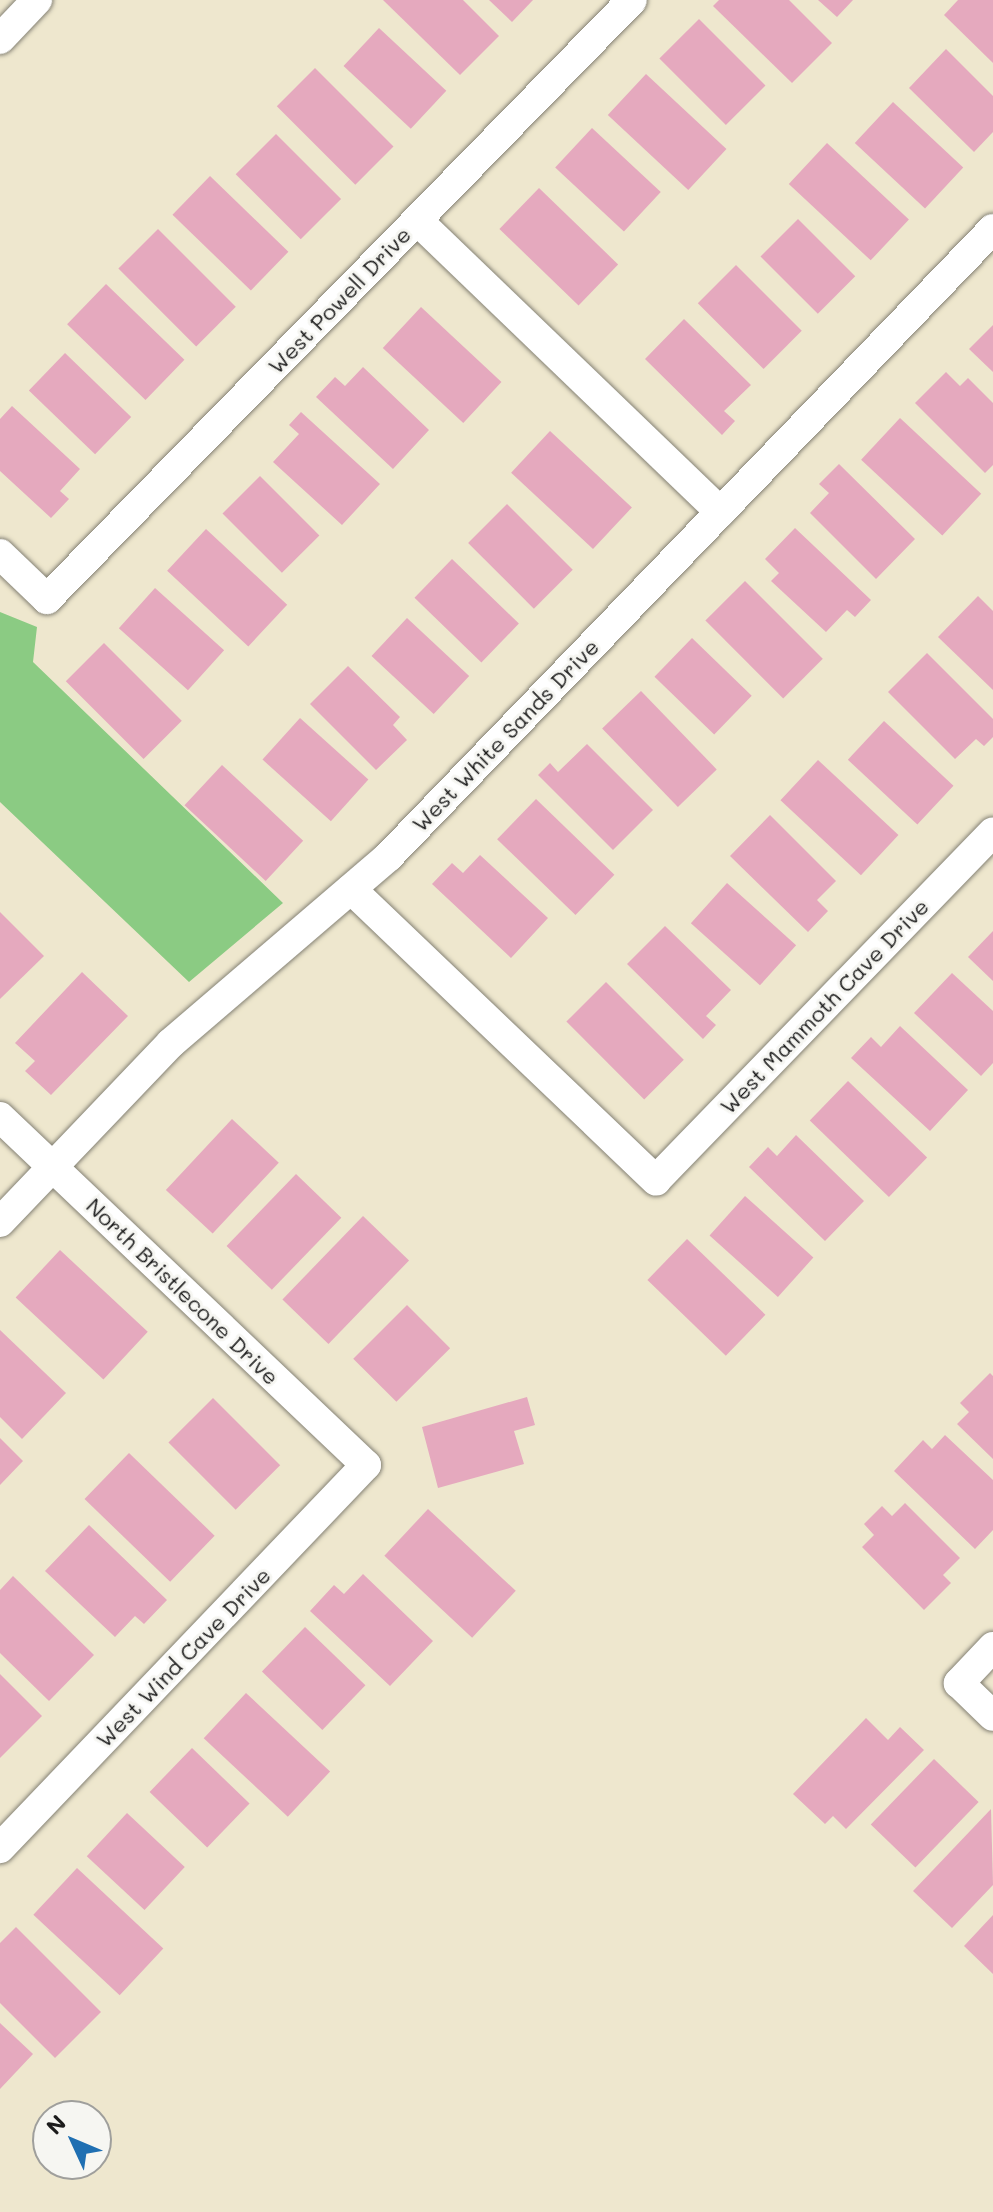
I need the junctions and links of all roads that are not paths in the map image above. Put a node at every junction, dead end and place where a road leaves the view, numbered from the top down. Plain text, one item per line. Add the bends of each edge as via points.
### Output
1 (37, 0) edge
2 (632, 0) edge
3 (0, 39) edge
4 (417, 220) junction
5 (993, 229) edge
6 (720, 512) junction
7 (0, 554) edge
8 (993, 832) edge
9 (351, 889) junction
10 (0, 1117) edge
11 (53, 1168) junction
12 (0, 1222) edge
13 (366, 1465) joint
14 (993, 1647) edge
15 (993, 1716) edge
16 (0, 1848) edge

1 - 3 street
2 - 4 street, West Powell Drive
4 - 6 street
4 - 7 street, West Powell Drive via 47,599
5 - 6 street, West White Sands Drive
6 - 9 street, West White Sands Drive
8 - 9 street, West Mammoth Cave Drive via 656,1180
9 - 11 street, West White Sands Drive via 171,1043
10 - 11 street, North Bristlecone Drive
11 - 12 street, West White Sands Drive
11 - 13 street, North Bristlecone Drive
13 - 16 street, West Wind Cave Drive
14 - 15 street via 959,1683

